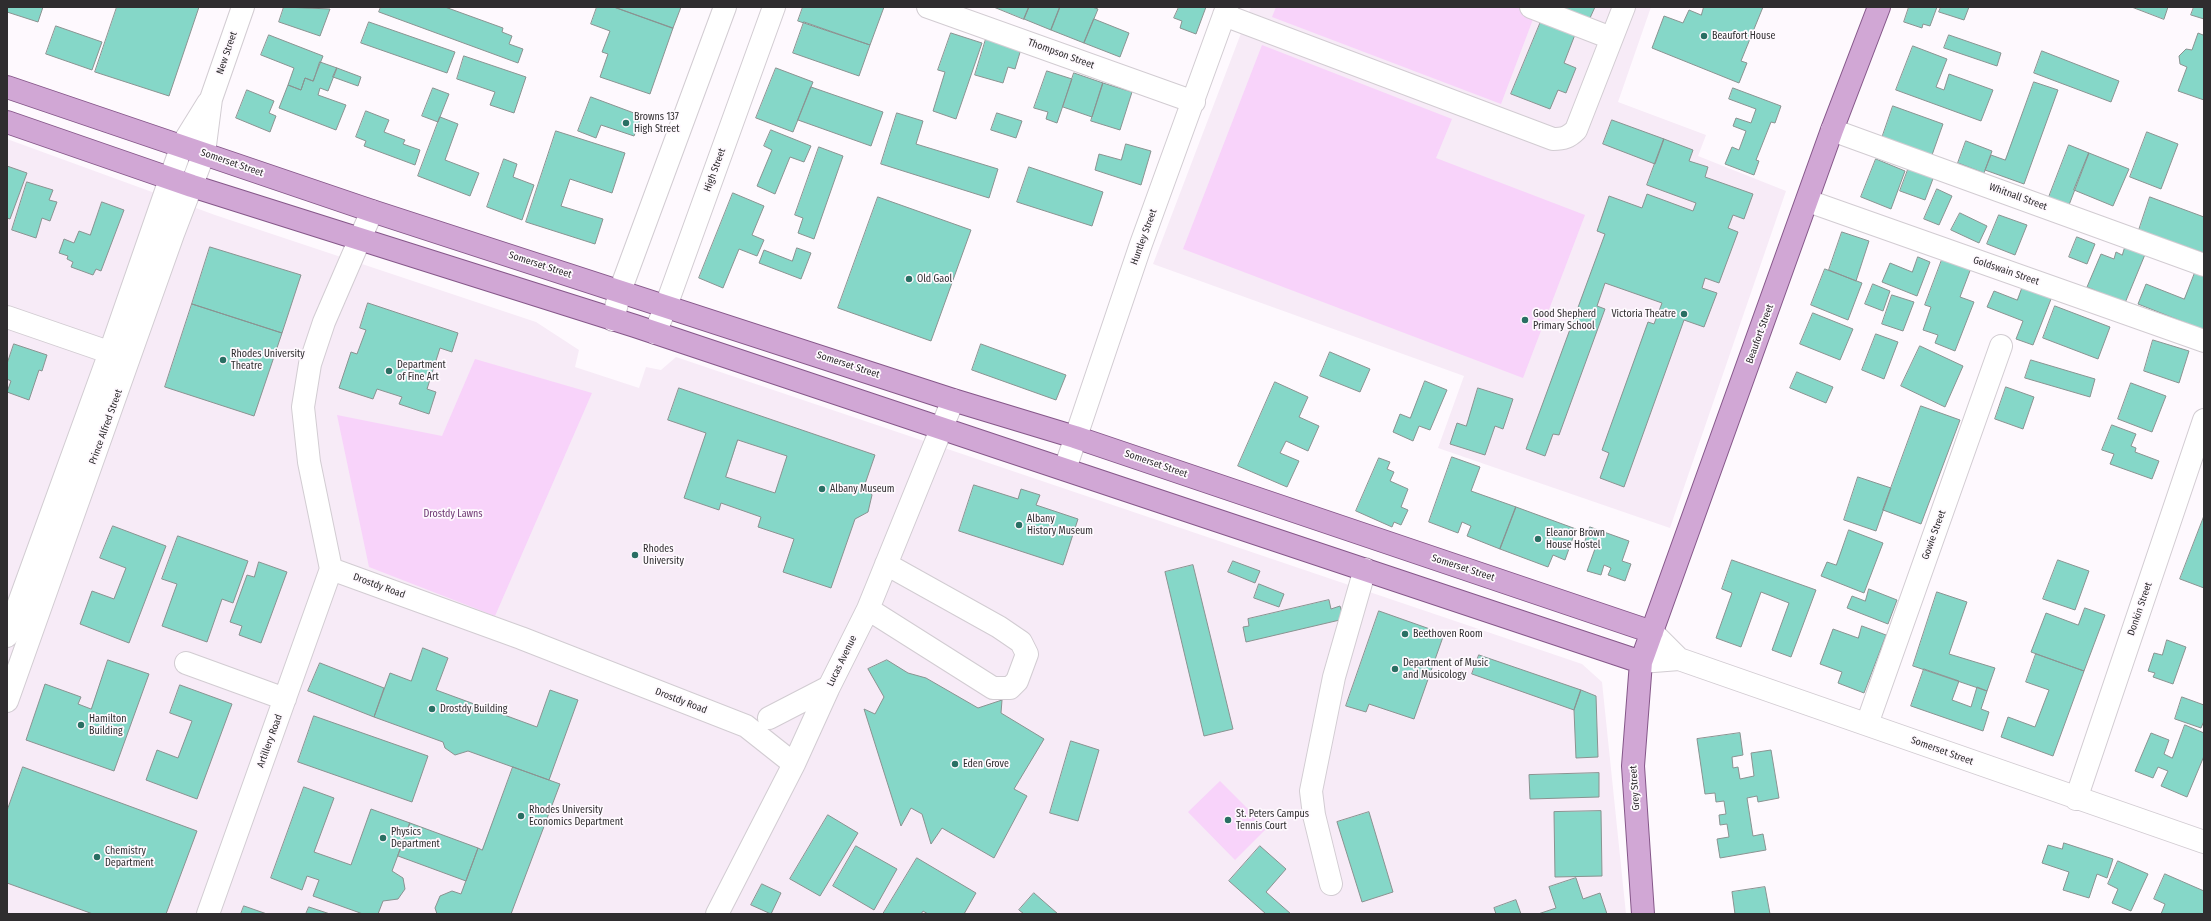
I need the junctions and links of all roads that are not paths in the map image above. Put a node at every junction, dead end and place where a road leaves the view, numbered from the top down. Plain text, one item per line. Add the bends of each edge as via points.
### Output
1 (243, 7) edge
2 (725, 7) edge
3 (774, 7) edge
4 (928, 7) edge
5 (1531, 7) edge
6 (1624, 7) edge
7 (1879, 7) edge
8 (1225, 11) edge
9 (1611, 38) junction
10 (7, 87) edge
11 (211, 99) junction
12 (1194, 102) junction
13 (7, 122) edge
14 (1832, 130) junction
15 (182, 145) junction
16 (204, 153) junction
17 (169, 178) junction
18 (192, 186) junction
19 (1808, 201) junction
20 (372, 211) junction
21 (360, 239) junction
22 (2204, 265) edge
23 (620, 291) junction
24 (666, 306) junction
25 (7, 317) edge
26 (613, 320) junction
27 (654, 333) junction
28 (2204, 341) edge
29 (2001, 346) dead end
30 (120, 356) junction
31 (953, 400) junction
32 (2204, 420) edge
33 (940, 429) junction
34 (1075, 437) junction
35 (1065, 469) junction
36 (1312, 517) junction
37 (1296, 546) junction
38 (886, 564) junction
39 (331, 569) junction
40 (1365, 569) junction
41 (1499, 580) junction
42 (868, 609) junction
43 (1487, 611) junction
44 (1652, 632) junction
45 (7, 636) edge
46 (1679, 659) junction
47 (1640, 662) junction
48 (186, 663) dead end
49 (829, 687) junction
50 (285, 699) junction
51 (7, 701) edge
52 (769, 718) junction
53 (1867, 724) junction
54 (746, 726) junction
55 (810, 730) junction
56 (794, 764) junction
57 (2076, 799) junction
58 (2204, 842) edge
59 (1331, 884) dead end
60 (208, 914) edge
61 (717, 914) edge
62 (1644, 914) edge

1 - 11 street, New Street
2 - 23 street
3 - 24 street, High Street
4 - 12 street, Thompson Street
5 - 9 street
6 - 9 street
7 - 14 main road, Beaufort Street
8 - 9 street via 1553,139 1570,136 1576,130
8 - 12 street, Huntley Street
10 - 15 main road, Somerset Street
11 - 15 street, New Street
11 - 16 street, New Street
12 - 34 street, Huntley Street via 1141,244
13 - 17 main road, Somerset Street
14 - 19 main road, Beaufort Street
14 - 22 street, Whitnall Street
15 - 16 main road, Somerset Street
15 - 17 street, Prince Alfred Street
16 - 18 street, Prince Alfred Street
16 - 20 main road, Somerset Street
17 - 18 main road, Somerset Street
17 - 30 street, Prince Alfred Street
18 - 21 main road, Somerset Street
18 - 30 street, Prince Alfred Street
19 - 28 street, Goldswain Street
19 - 44 main road, Beaufort Street
20 - 21 street
20 - 23 main road, Somerset Street
21 - 26 main road, Somerset Street
21 - 39 street via 324,322 310,364 303,407 309,462
23 - 24 main road, Somerset Street
23 - 26 street
24 - 27 street, High Street
24 - 31 main road, Somerset Street
25 - 30 street
26 - 27 main road, Somerset Street
27 - 33 main road, Somerset Street
29 - 53 street, Gowie Street
30 - 45 street, Prince Alfred Street
30 - 51 street, Prince Alfred Street
31 - 33 street, Lucas Avenue
31 - 34 main road, Somerset Street
32 - 57 street, Donkin Street
33 - 35 main road, Somerset Street
33 - 38 street, Lucas Avenue
34 - 35 street, Huntley Street
34 - 36 main road, Somerset Street
35 - 37 main road, Somerset Street
36 - 37 main road
36 - 41 main road, Somerset Street
37 - 40 main road, Somerset Street
38 - 42 street, Lucas Avenue
38 - 42 street via 999,627 1020,642 1027,654 1017,681 1010,688 993,688
39 - 50 street, Artillery Road
39 - 54 street, Drostdy Road via 521,638
40 - 43 main road, Somerset Street
40 - 59 street via 1334,677 1311,791 1314,815
41 - 43 main road
41 - 44 main road, Somerset Street
42 - 49 street, Lucas Avenue
43 - 47 main road, Somerset Street
44 - 46 street, Somerset Street
44 - 47 main road, Beaufort Street
46 - 47 street, Somerset Street
46 - 53 street, Somerset Street
47 - 62 main road, Grey Street via 1633,766
48 - 50 street
49 - 52 street
49 - 55 street, Lucas Avenue
50 - 60 street, Artillery Road
52 - 54 street
52 - 55 street
53 - 57 street, Somerset Street
54 - 56 street, Drostdy Road
55 - 56 street, Lucas Avenue
56 - 61 street, Lucas Avenue
57 - 58 street, Somerset Street

